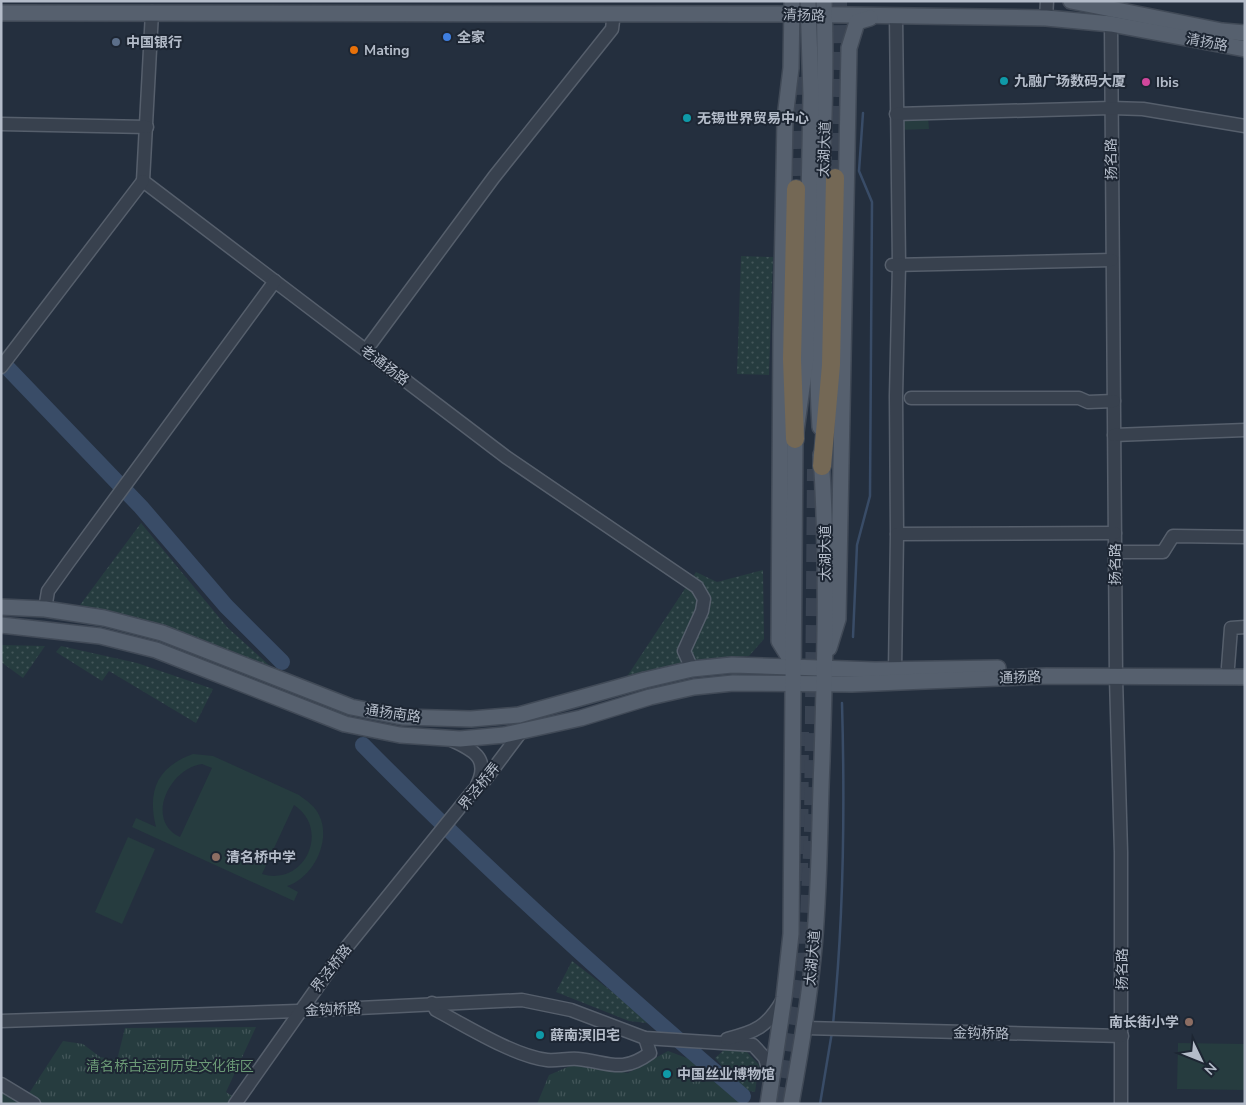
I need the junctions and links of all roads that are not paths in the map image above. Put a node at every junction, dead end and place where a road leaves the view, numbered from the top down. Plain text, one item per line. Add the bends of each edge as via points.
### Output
1 (1048, 1) edge
2 (1071, 1) edge
3 (425, 8) edge
4 (792, 8) edge
5 (808, 8) edge
6 (825, 9) edge
7 (152, 12) junction
8 (1, 13) edge
9 (614, 13) junction
10 (877, 16) junction
11 (896, 17) junction
12 (1046, 18) junction
13 (1111, 24) junction
14 (1245, 33) edge
15 (1245, 49) edge
16 (1111, 108) junction
17 (896, 114) junction
18 (1, 124) edge
19 (1245, 126) edge
20 (146, 127) junction
21 (836, 178) tunnel mouth
22 (143, 181) junction
23 (796, 190) tunnel mouth
24 (1112, 260) junction
25 (895, 265) junction
26 (275, 281) junction
27 (366, 350) junction
28 (5, 362) edge
29 (911, 398) dead end
30 (1114, 401) junction
31 (842, 408) junction
32 (1245, 430) edge
33 (1114, 435) junction
34 (795, 439) junction
35 (822, 466) junction
36 (825, 498) junction
37 (1115, 533) junction
38 (897, 534) junction
39 (1245, 537) edge
40 (1115, 552) junction
41 (1, 607) edge
42 (45, 609) junction
43 (1, 625) edge
44 (1245, 627) edge
45 (795, 667) junction
46 (1245, 667) edge
47 (824, 668) junction
48 (1228, 668) junction
49 (692, 669) junction
50 (894, 670) junction
51 (1116, 673) junction
52 (1245, 677) edge
53 (795, 684) junction
54 (824, 684) junction
55 (521, 732) junction
56 (448, 738) junction
57 (473, 791) junction
58 (436, 839) joint
59 (784, 997) junction
60 (432, 1003) junction
61 (298, 1011) junction
62 (1, 1021) edge
63 (805, 1028) junction
64 (1122, 1036) junction
65 (645, 1038) junction
66 (712, 1042) junction
67 (771, 1080) junction
68 (1, 1084) edge
69 (34, 1104) edge
70 (234, 1104) edge
71 (768, 1104) edge
72 (791, 1104) edge
73 (1121, 1104) edge

1 - 12 street
2 - 14 main road, 清扬路
3 - 7 main road, 清扬路
3 - 9 main road, 清扬路
4 - 5 main road, 清扬路
4 - 9 main road, 清扬路
4 - 45 main road via 781,324 779,641
5 - 6 main road, 清扬路
5 - 34 main road, 太湖大道 via 812,95 806,358
6 - 10 main road, 清扬路
6 - 35 main road, 太湖大道 via 826,95 816,362
7 - 8 main road, 清扬路
7 - 20 street
9 - 27 street via 612,29 494,177
10 - 11 main road, 清扬路
10 - 31 main road via 857,22 849,48
11 - 12 main road, 清扬路
11 - 17 street
12 - 13 main road, 清扬路
13 - 15 main road, 清扬路
13 - 16 street, 扬名路
16 - 17 street
16 - 19 street via 1143,109
16 - 24 street, 扬名路
17 - 25 street
18 - 20 street
20 - 22 street
21 - 35 highway via 831,365
22 - 26 street, 老通扬路
22 - 28 street
23 - 34 highway via 792,359
24 - 25 street
24 - 30 street, 扬名路
25 - 38 street
26 - 27 street, 老通扬路
26 - 42 street via 48,591
27 - 49 street, 老通扬路 via 506,456 698,587 704,598 702,611 684,651
29 - 30 street
30 - 33 street, 扬名路
31 - 36 main road
31 - 47 main road via 838,618
32 - 33 street
33 - 37 street, 扬名路
34 - 45 main road, 太湖大道
35 - 36 main road, 太湖大道
36 - 47 main road, 太湖大道
37 - 38 street
37 - 40 street, 扬名路
38 - 50 street
39 - 40 street via 1173,536 1163,552
40 - 51 street, 扬名路
41 - 42 main road, 通扬南路
42 - 49 main road, 通扬南路 via 104,618 162,633 351,707 402,717 471,719 519,715
43 - 56 main road, 通扬南路 via 47,628 156,650 346,724 400,735
44 - 48 street via 1231,628
45 - 47 main road, 通扬路
45 - 49 main road, 通扬南路 via 732,665
45 - 53 main road, 太湖大道
46 - 48 main road, 通扬路
47 - 50 main road, 通扬路
47 - 54 main road, 太湖大道
48 - 51 main road, 通扬路
50 - 51 main road, 通扬路
51 - 52 main road, 通扬路
51 - 54 main road, 通扬路
51 - 64 street, 扬名路
53 - 54 main road, 通扬路
53 - 55 main road, 通扬南路 via 733,683 694,687
53 - 59 main road, 太湖大道 via 791,934
54 - 63 main road, 太湖大道 via 814,956
55 - 56 main road, 通扬南路 via 489,738
55 - 57 street, 界泾桥弄
56 - 57 street via 476,754 482,764 482,774
57 - 58 street, 界泾桥弄
58 - 61 street, 界泾桥路
59 - 66 street via 764,1025 750,1033
59 - 67 main road, 太湖大道
60 - 61 street, 金钩桥路
60 - 65 street, 金钩桥路 via 514,1000 547,1004
60 - 65 street via 436,1010 488,1037 528,1056 548,1060 578,1059 628,1066 650,1053
61 - 62 street, 金钩桥路
61 - 70 street, 界泾桥路
63 - 64 street, 金钩桥路
63 - 72 main road, 太湖大道
64 - 73 street, 扬名路
65 - 66 street, 金钩桥路
66 - 67 street via 753,1045 765,1058
67 - 71 main road, 太湖大道
68 - 69 street

